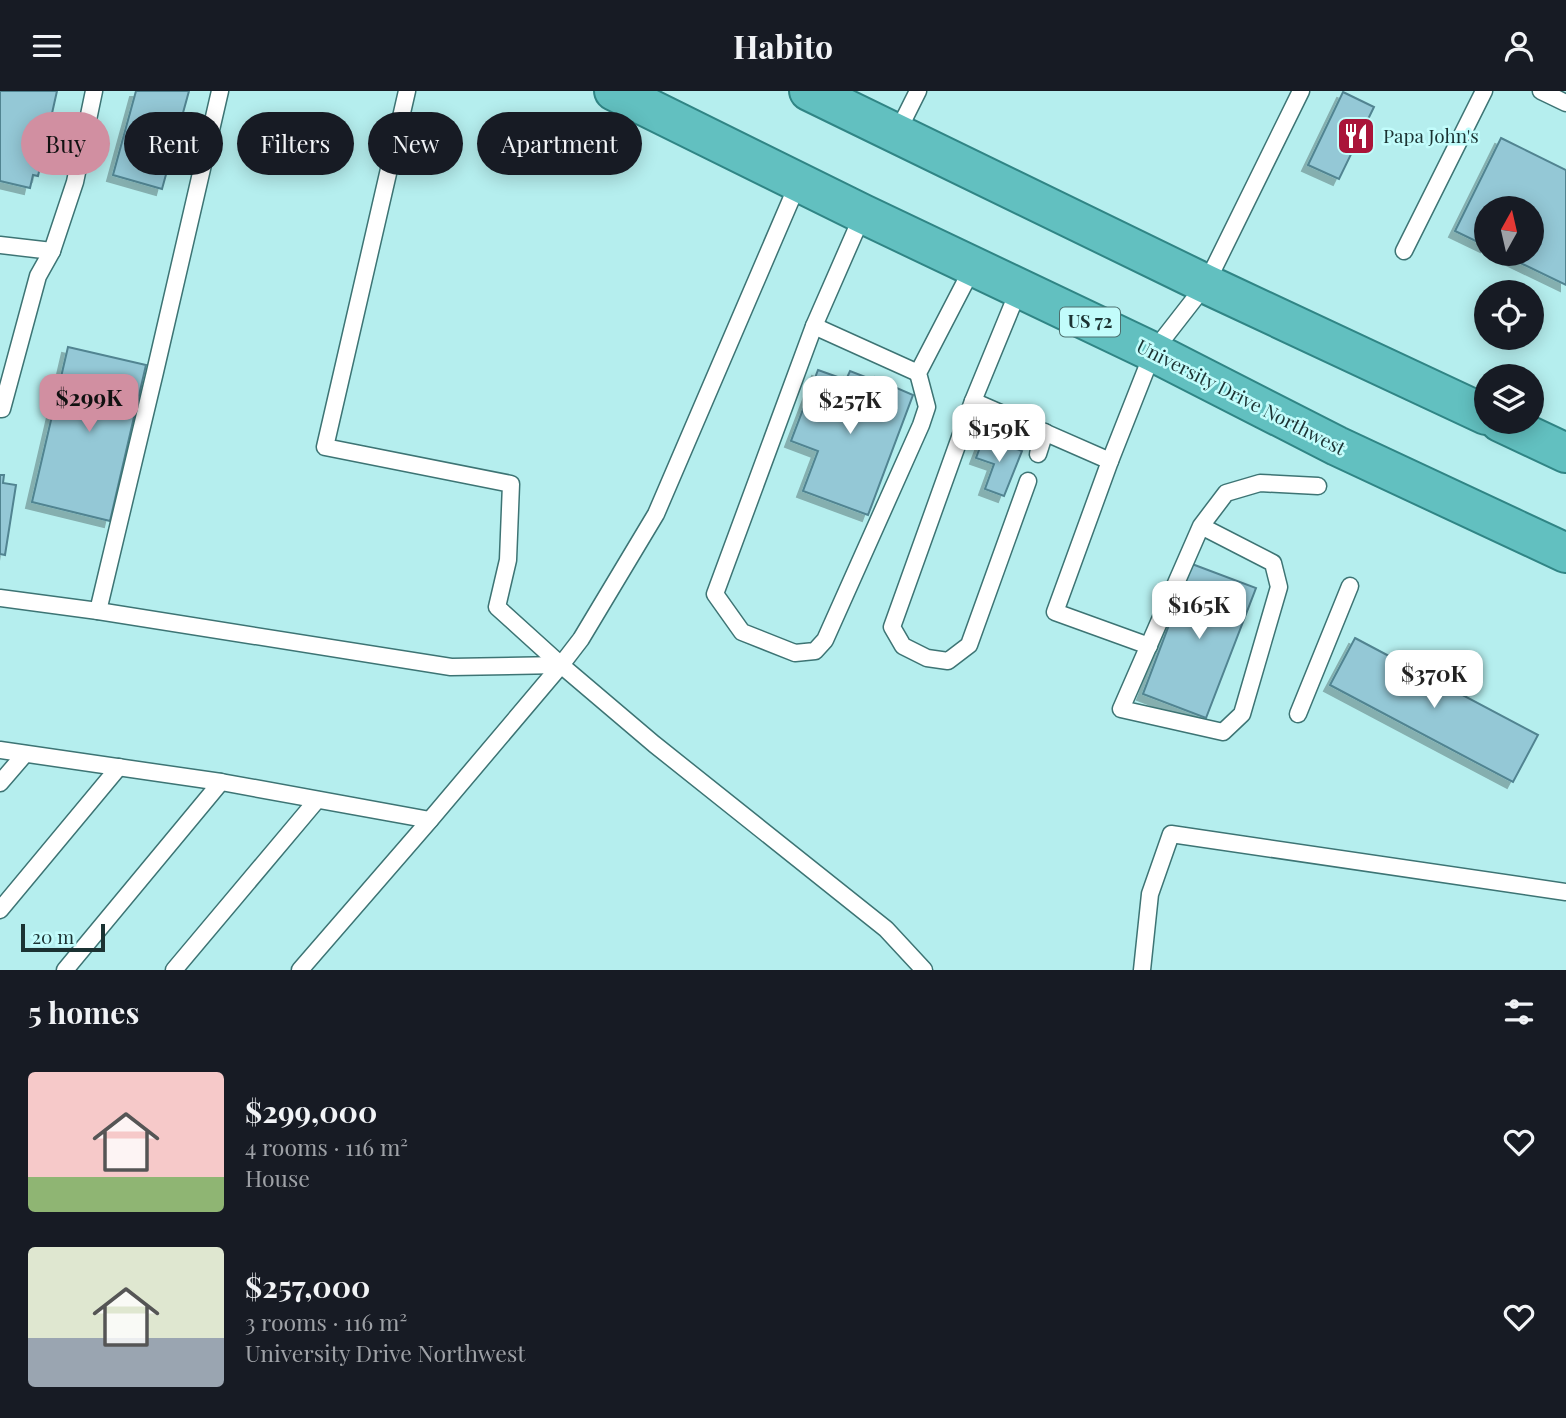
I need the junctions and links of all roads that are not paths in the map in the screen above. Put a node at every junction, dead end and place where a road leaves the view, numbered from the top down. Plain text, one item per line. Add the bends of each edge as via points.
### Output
1 (94, 91) edge
2 (220, 91) edge
3 (407, 91) edge
4 (614, 91) edge
5 (809, 91) edge
6 (918, 91) edge
7 (1301, 91) edge
8 (1484, 91) edge
9 (1541, 91) edge
10 (1566, 103) edge
11 (897, 133) junction
12 (799, 181) junction
13 (863, 214) junction
14 (0, 245) edge
15 (52, 251) junction
16 (1404, 251) dead end
17 (973, 266) junction
18 (1206, 284) junction
19 (1019, 289) junction
20 (814, 326) junction
21 (1153, 352) junction
22 (918, 373) junction
23 (973, 401) junction
24 (0, 409) edge
25 (1474, 409) edge
26 (1045, 432) junction
27 (1526, 434) edge
28 (1566, 453) edge
29 (1038, 454) dead end
30 (1110, 461) junction
31 (1028, 481) dead end
32 (1318, 487) dead end
33 (1201, 526) junction
34 (1566, 554) edge
35 (1350, 586) dead end
36 (0, 597) edge
37 (98, 611) junction
38 (1149, 646) junction
39 (561, 665) junction
40 (1298, 714) dead end
41 (0, 750) edge
42 (25, 754) junction
43 (119, 767) junction
44 (220, 782) junction
45 (0, 783) edge
46 (317, 800) junction
47 (430, 820) junction
48 (1566, 892) edge
49 (0, 910) edge
50 (65, 970) edge
51 (174, 970) edge
52 (300, 970) edge
53 (924, 970) edge
54 (1142, 970) edge

1 - 15 lane via 75,182
2 - 37 lane
3 - 39 lane via 324,447 511,484 508,559 497,607
4 - 12 highway, University Drive Northwest / US 72
5 - 11 highway
6 - 11 lane
7 - 18 lane
8 - 16 lane
9 - 10 lane
11 - 18 highway
12 - 13 highway, University Drive Northwest / US 72
12 - 39 lane via 656,514
13 - 17 highway, University Drive Northwest / US 72
13 - 20 lane
14 - 15 lane
15 - 24 lane via 38,276
17 - 19 highway, University Drive Northwest / US 72
17 - 22 lane
18 - 21 lane
18 - 25 highway
19 - 21 highway, University Drive Northwest / US 72
19 - 23 lane
20 - 22 lane
20 - 22 lane via 715,594 742,632 795,653 815,651 825,640 928,407
21 - 30 lane
21 - 34 highway, University Drive Northwest / US 72 via 1336,446
23 - 26 lane
23 - 31 lane via 892,627 903,646 927,658 948,661 969,645
26 - 29 lane
26 - 30 lane
27 - 28 highway
30 - 38 lane via 1055,612
32 - 33 lane via 1260,483 1226,493
33 - 38 lane
33 - 38 lane via 1273,563 1279,587 1242,714 1223,732 1121,709
35 - 40 lane
36 - 37 lane
37 - 39 lane via 451,667
39 - 47 lane
39 - 53 lane via 886,929
41 - 42 lane
42 - 43 lane
42 - 45 lane
43 - 44 lane
43 - 49 lane
44 - 46 lane
44 - 50 lane
46 - 47 lane
46 - 51 lane
47 - 52 lane
48 - 54 lane via 1171,834 1150,894

